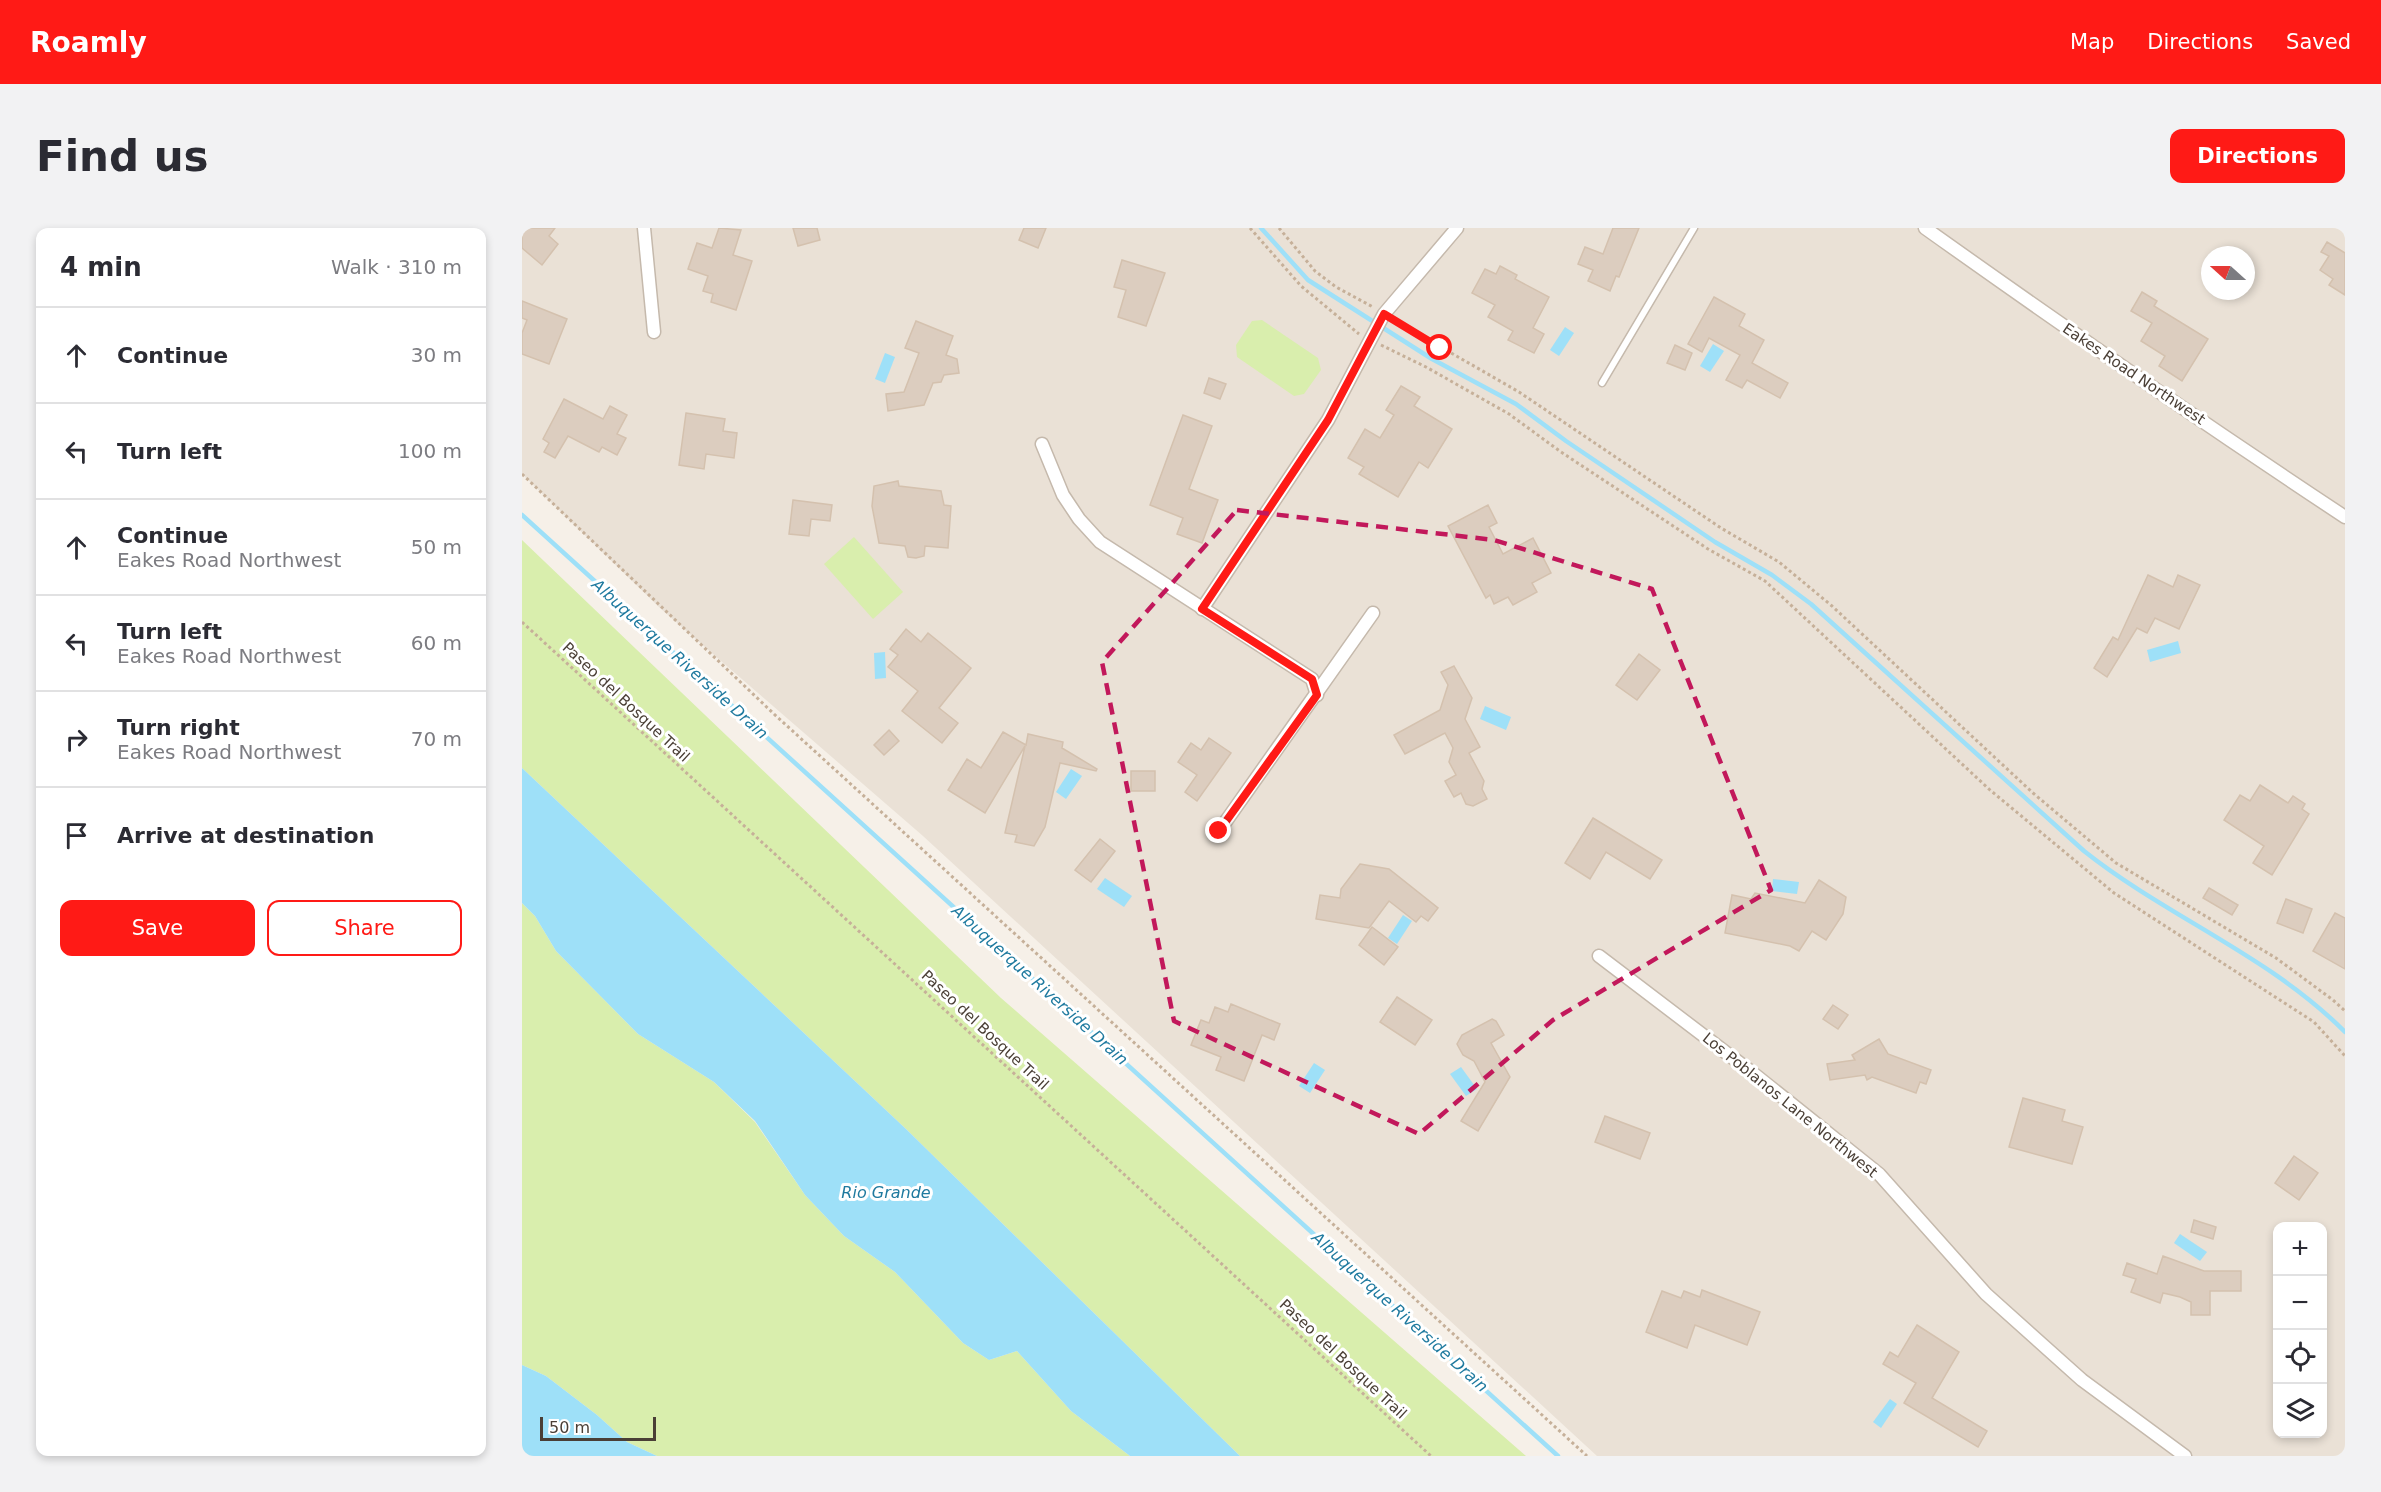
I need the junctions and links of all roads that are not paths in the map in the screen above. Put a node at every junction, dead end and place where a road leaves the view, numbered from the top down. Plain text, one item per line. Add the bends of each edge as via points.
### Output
1 (644, 228) edge
2 (1457, 228) edge
3 (1694, 228) edge
4 (1925, 228) edge
5 (654, 332) dead end
6 (1602, 383) dead end
7 (1042, 444) dead end
8 (2345, 517) edge
9 (1202, 609) junction
10 (1373, 613) dead end
11 (1317, 695) junction
12 (1219, 831) dead end
13 (1599, 956) dead end
14 (2185, 1456) edge

1 - 5 street
2 - 9 street via 1384,314 1328,420
3 - 6 lane
4 - 8 street, Eakes Road Northwest via 2118,365
7 - 9 street via 1063,495 1100,542
9 - 11 street via 1312,679
10 - 11 street
11 - 12 street
13 - 14 street, Los Poblanos Lane Northwest via 1879,1174 1986,1294 2082,1380

